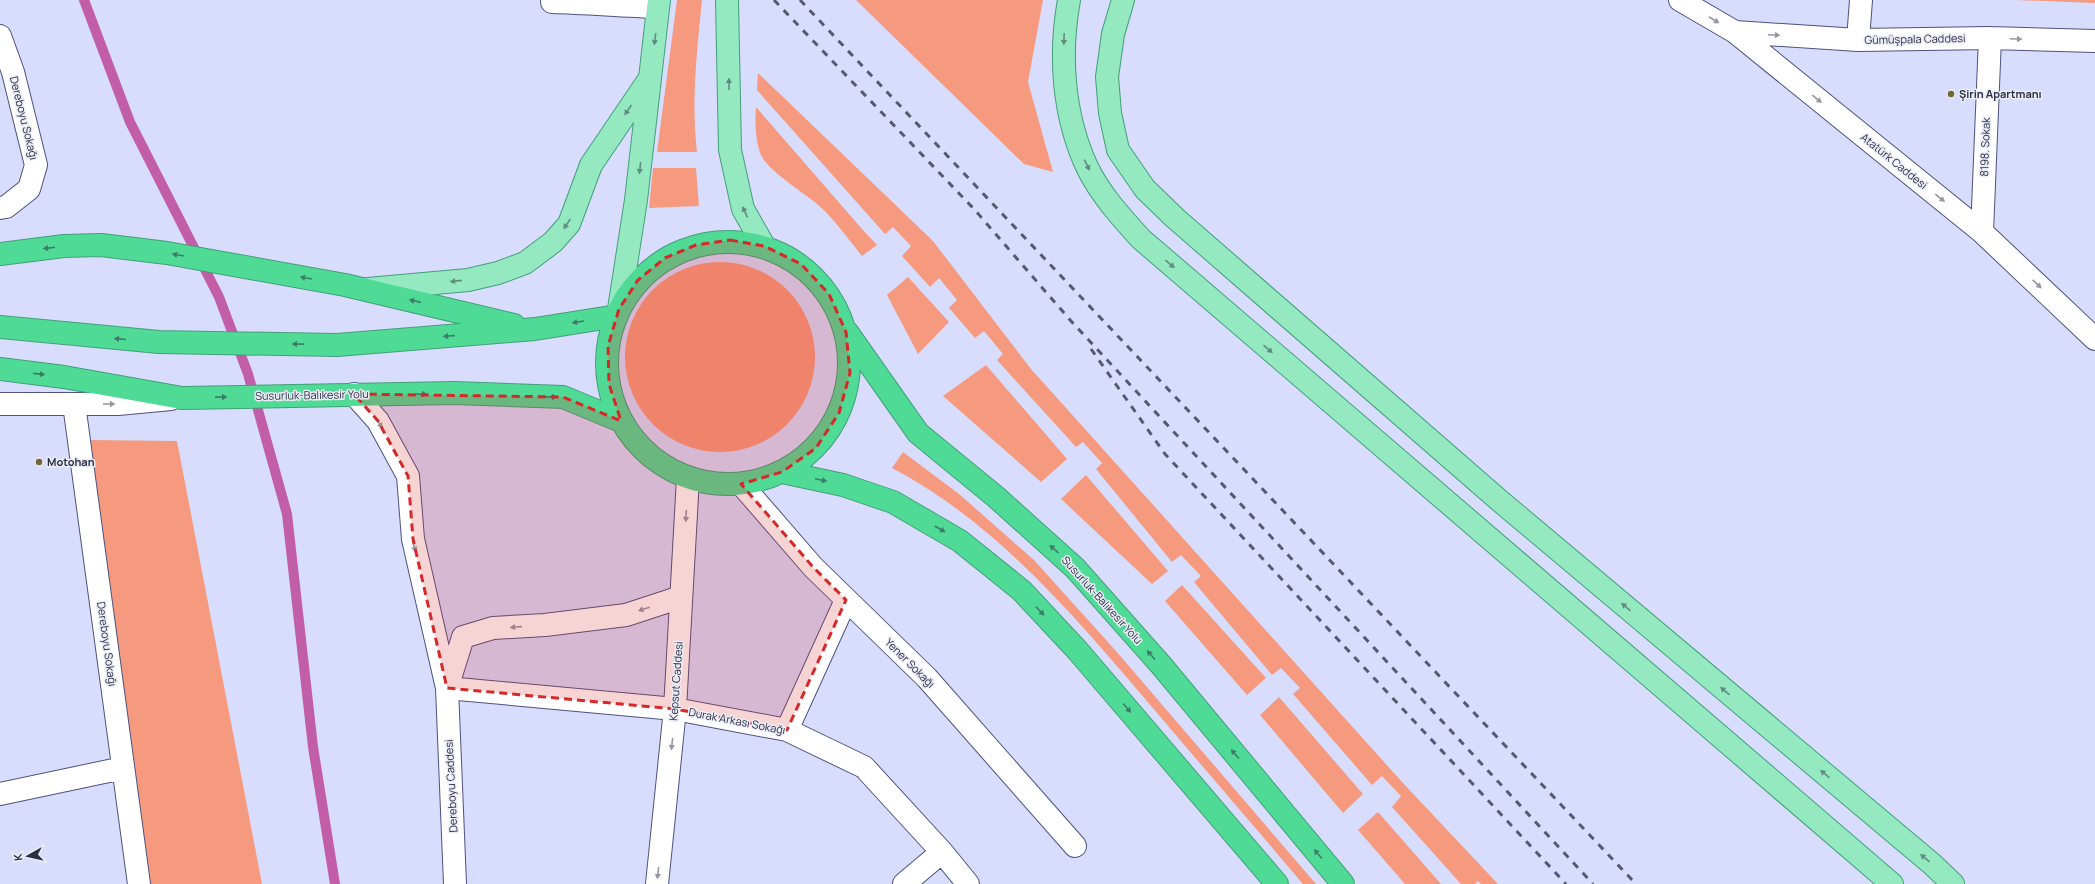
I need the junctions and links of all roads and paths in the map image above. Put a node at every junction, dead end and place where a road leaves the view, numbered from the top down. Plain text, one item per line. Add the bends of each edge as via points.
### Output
1 (552, 0) edge
2 (728, 0) edge
3 (1068, 0) edge
4 (1123, 0) edge
5 (1680, 0) edge
6 (1861, 0) edge
7 (659, 3) edge
8 (1735, 32) junction
9 (0, 36) edge
10 (1990, 38) junction
11 (1858, 40) junction
12 (2095, 41) edge
13 (650, 78) junction
14 (0, 208) edge
15 (1982, 232) junction
16 (764, 246) junction
17 (0, 254) edge
18 (354, 287) junction
19 (618, 312) junction
20 (2, 325) edge
21 (535, 329) junction
22 (846, 332) junction
23 (2095, 339) edge
24 (0, 369) edge
25 (354, 394) junction
26 (182, 398) junction
27 (0, 404) edge
28 (74, 404) junction
29 (621, 421) junction
30 (782, 472) junction
31 (688, 478) junction
32 (740, 484) junction
33 (681, 597) junction
34 (846, 600) junction
35 (446, 688) junction
36 (675, 709) junction
37 (787, 730) junction
38 (124, 768) junction
39 (0, 794) edge
40 (1074, 846) dead end
41 (942, 852) junction
42 (1276, 883) edge
43 (139, 884) edge
44 (455, 884) edge
45 (657, 884) edge
46 (904, 884) edge
47 (968, 884) edge
48 (1343, 884) edge
49 (1892, 884) edge
50 (1954, 884) edge

1 - 7 street via 605,5
16 -> 2 main road via 743,209 730,150
3 -> 49 main road via 1063,38 1070,118 1087,168 1101,192 1127,224 1195,286
50 -> 4 main road via 1500,501 1145,189 1118,150 1110,113 1107,77 1113,34
5 -> 8 street, Atatürk Caddesi
6 - 11 street
7 -> 13 main road
8 -> 11 street, Gümüşpala Caddesi
8 -> 15 street, Atatürk Caddesi
9 - 14 street, Dereboyu Sokağı via 13,72 36,165 29,189 6,207
10 - 11 street, Gümüşpala Caddesi
10 -> 12 street, Gümüşpala Caddesi
10 - 15 street, 8198. Sokak
13 -> 18 main road via 591,165 569,224 553,242 525,263 468,280
13 -> 19 main road via 636,200
15 -> 23 street, Atatürk Caddesi
16 - 19 highway via 730,240 696,245 665,258 638,280
16 - 22 highway via 801,264 829,294
18 -> 17 highway via 167,253 101,245 64,246
21 -> 18 highway
19 -> 21 highway
19 - 29 highway via 608,346 609,384
21 -> 20 highway via 337,345 159,342
22 - 30 highway via 850,373 839,413 816,448
48 -> 22 highway, Susurluk-Balıkesir Yolu via 1161,665 1075,568 996,497 918,433
24 -> 26 highway, Susurluk-Balıkesir Yolu via 64,376
26 -> 25 highway, Susurluk-Balıkesir Yolu
25 -> 29 highway, Susurluk-Balıkesir Yolu via 454,393 563,397
25 -> 35 street via 378,421 408,476 413,539
28 -> 26 street via 118,404
27 - 28 street
28 - 38 street, Dereboyu Sokağı
29 - 31 highway via 639,445 661,464
30 - 32 highway via 762,480
30 -> 42 highway via 843,485 893,502 960,541 1022,591 1078,651
31 - 32 highway via 714,484
31 -> 33 street, Kepsut Caddesi
32 - 34 street, Yener Sokağı via 813,567
33 -> 35 street via 626,615 545,625 493,628 463,638
33 - 36 street, Kepsut Caddesi
34 - 37 street
34 - 40 street, Yener Sokağı via 927,678
35 - 36 street, Durak Arkası Sokağı
35 - 44 street, Dereboyu Caddesi
36 - 37 street, Durak Arkası Sokağı
36 -> 45 street, Kepsut Caddesi
37 - 41 street, Durak Arkası Sokağı via 864,767
38 - 39 street
38 - 43 street, Dereboyu Sokağı
41 - 46 street
41 - 47 street, Durak Arkası Sokağı

